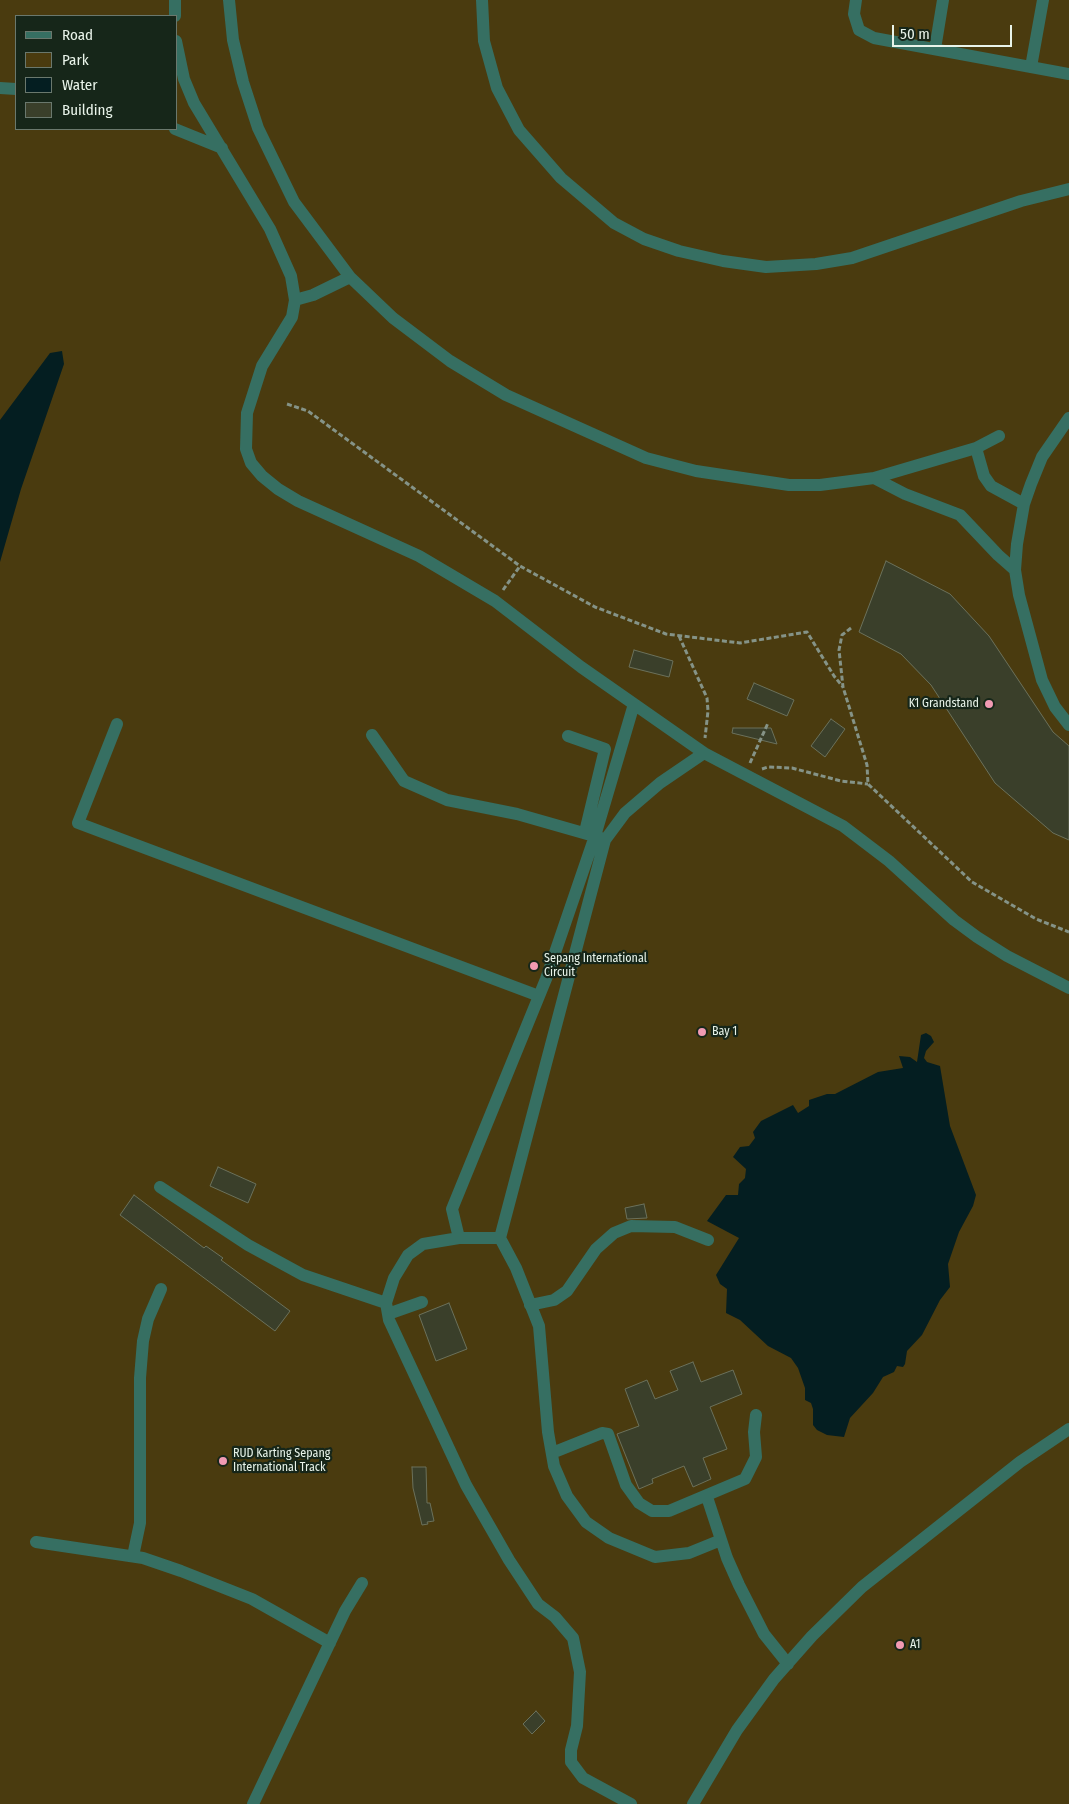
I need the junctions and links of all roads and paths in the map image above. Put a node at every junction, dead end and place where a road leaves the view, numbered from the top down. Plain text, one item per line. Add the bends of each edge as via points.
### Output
1 (174, 0) edge
2 (228, 0) edge
3 (482, 0) edge
4 (856, 0) edge
5 (943, 0) edge
6 (1043, 0) edge
7 (175, 15) edge
8 (936, 49) junction
9 (178, 50) edge
10 (1031, 67) junction
11 (1069, 74) edge
12 (0, 88) edge
13 (15, 89) edge
14 (177, 130) edge
15 (222, 148) junction
16 (1069, 189) edge
17 (350, 277) junction
18 (295, 300) junction
19 (396, 310) dead end
20 (416, 334) junction
21 (287, 404) dead end
22 (1069, 418) edge
23 (999, 436) dead end
24 (976, 448) junction
25 (658, 454) dead end
26 (696, 471) junction
27 (874, 478) junction
28 (1024, 504) junction
29 (520, 566) junction
30 (1015, 570) junction
31 (508, 583) dead end
32 (851, 628) dead end
33 (679, 635) junction
34 (843, 687) junction
35 (634, 704) junction
36 (768, 723) dead end
37 (117, 724) dead end
38 (1069, 725) edge
39 (372, 735) dead end
40 (568, 736) dead end
41 (704, 753) junction
42 (745, 775) junction
43 (868, 784) junction
44 (595, 836) junction
45 (1069, 932) edge
46 (1069, 988) edge
47 (539, 996) junction
48 (160, 1187) dead end
49 (459, 1238) junction
50 (500, 1238) junction
51 (708, 1240) dead end
52 (161, 1289) dead end
53 (422, 1302) dead end
54 (530, 1305) junction
55 (387, 1308) junction
56 (756, 1415) dead end
57 (1069, 1429) edge
58 (552, 1453) junction
59 (707, 1497) junction
60 (721, 1540) junction
61 (36, 1542) dead end
62 (133, 1556) junction
63 (362, 1583) dead end
64 (330, 1643) junction
65 (788, 1664) junction
66 (253, 1804) edge
67 (630, 1804) edge
68 (694, 1804) edge

1 - 7 street
2 - 17 street via 233,40 258,128 294,202
3 - 16 street via 484,41 497,88 520,130 561,178 614,222 644,239 723,261 766,267 816,264 852,258 1021,201
4 - 8 street via 854,14 859,30 874,38
5 - 8 street
6 - 10 street
8 - 10 street
9 - 15 street via 184,79 194,103
10 - 11 street
12 - 13 street
14 - 15 street
15 - 18 street via 284,256
17 - 18 street
17 - 20 street via 393,318
18 - 35 street via 292,317 262,366 247,413 246,449 262,476 298,501 392,542 495,600
19 - 20 street
20 - 26 street via 450,361 506,395 646,458
21 - 29 path via 308,411
22 - 28 street via 1042,457
23 - 24 street
24 - 27 street
24 - 28 street via 984,476 991,486
25 - 26 street
26 - 27 street via 789,485 820,485
27 - 30 street via 960,515
28 - 30 street
29 - 31 path
29 - 33 path via 595,607 666,634
30 - 38 street via 1042,680 1055,707
32 - 34 path via 842,635 839,650
33 - 34 path via 740,643 808,632
33 - 41 path via 707,698
34 - 43 path via 867,765
35 - 41 street
35 - 44 street
36 - 42 path
37 - 47 street via 78,823
39 - 44 street via 404,781 447,800 517,814
40 - 44 street via 605,749
41 - 42 street
41 - 44 street via 660,782
42 - 43 path via 768,767 792,768 841,781
42 - 46 street via 843,826 884,857 954,920 1007,956
43 - 45 path via 972,882 1036,919
44 - 47 street
44 - 50 street
47 - 49 street via 452,1209
48 - 55 street via 248,1245 303,1275
49 - 50 street
49 - 55 street via 436,1240 414,1249 394,1278
50 - 54 street
51 - 54 street via 674,1227 631,1226 614,1233 596,1249 567,1291 554,1300
52 - 62 street via 148,1318 143,1341 140,1523
53 - 55 street
54 - 58 street via 540,1326
55 - 67 street via 466,1485 538,1604 555,1617 572,1638 580,1672 571,1762 583,1778
56 - 59 street via 756,1457 745,1479
57 - 65 street via 1020,1462 862,1587
58 - 59 street via 602,1433 608,1434 626,1484 639,1503 652,1511 669,1511
58 - 60 street via 567,1496 586,1522 609,1538 655,1557 689,1553
59 - 60 street
60 - 65 street via 764,1634
61 - 62 street
62 - 64 street via 222,1585
63 - 64 street
64 - 66 street
65 - 68 street via 737,1730

